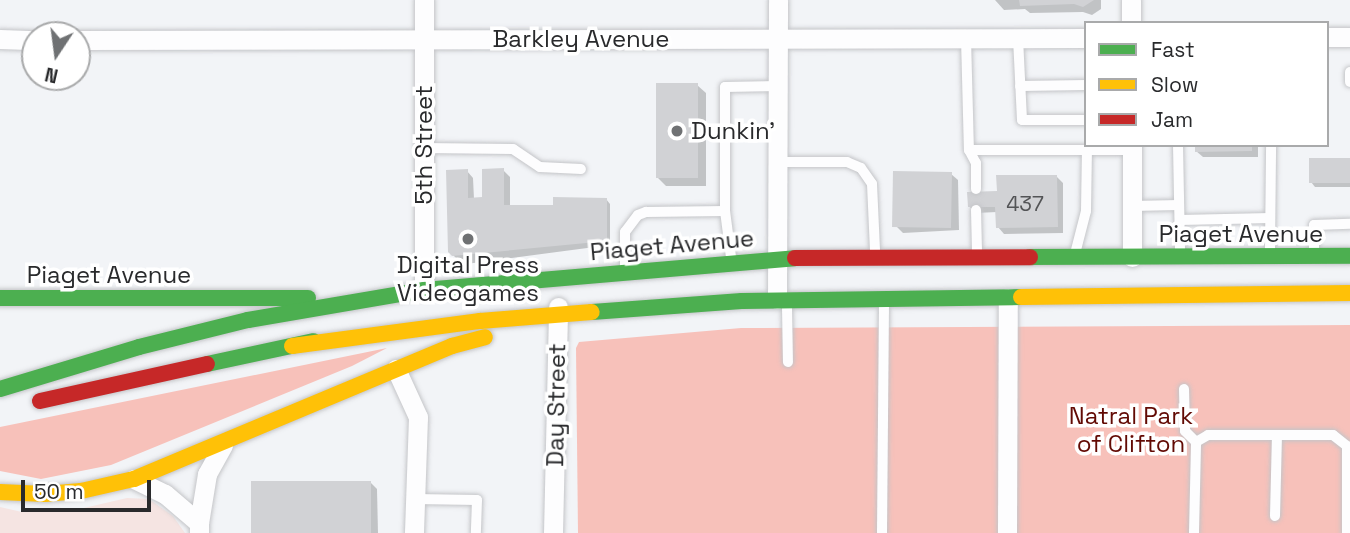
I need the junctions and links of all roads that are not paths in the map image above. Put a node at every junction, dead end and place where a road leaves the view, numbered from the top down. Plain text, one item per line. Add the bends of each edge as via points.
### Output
1 (424, 0) edge
2 (778, 0) edge
3 (1131, 0) edge
4 (1132, 21) edge
5 (1329, 37) edge
6 (1350, 37) edge
7 (0, 38) edge
8 (778, 38) junction
9 (966, 38) junction
10 (1018, 38) junction
11 (1084, 38) edge
12 (21, 39) edge
13 (424, 39) junction
14 (91, 40) edge
15 (1350, 72) edge
16 (1350, 82) edge
17 (1084, 85) edge
18 (779, 86) junction
19 (1020, 86) junction
20 (1084, 120) edge
21 (1178, 147) edge
22 (1271, 147) edge
23 (424, 148) junction
24 (1132, 148) edge
25 (969, 149) junction
26 (1087, 150) junction
27 (779, 162) junction
28 (581, 169) dead end
29 (976, 189) dead end
30 (1180, 205) junction
31 (1132, 206) junction
32 (976, 209) dead end
33 (725, 211) junction
34 (1270, 218) junction
35 (1180, 219) junction
36 (1350, 224) edge
37 (1270, 256) junction
38 (1314, 256) junction
39 (1350, 256) edge
40 (977, 257) junction
41 (1074, 257) junction
42 (1132, 257) junction
43 (1181, 257) junction
44 (779, 258) junction
45 (876, 258) junction
46 (732, 263) junction
47 (625, 272) junction
48 (558, 278) junction
49 (424, 290) junction
50 (1350, 293) edge
51 (0, 298) edge
52 (1008, 298) junction
53 (782, 299) junction
54 (884, 299) junction
55 (360, 301) junction
56 (558, 317) junction
57 (292, 346) junction
58 (788, 362) dead end
59 (396, 369) junction
60 (0, 389) edge
61 (1184, 389) dead end
62 (24, 405) dead end
63 (1277, 435) junction
64 (225, 441) junction
65 (1196, 442) junction
66 (0, 479) edge
67 (134, 479) junction
68 (0, 492) edge
69 (414, 499) junction
70 (1275, 516) dead end
71 (199, 528) edge
72 (414, 533) edge
73 (476, 533) edge
74 (553, 533) edge
75 (882, 533) edge
76 (1007, 533) edge
77 (1194, 533) edge
78 (1347, 533) edge

1 - 13 street, 5th Street
2 - 8 street
3 - 4 street
5 - 6 street
7 - 12 street
8 - 9 street, Barkley Avenue
8 - 13 street, Barkley Avenue
8 - 18 street
9 - 10 street, Barkley Avenue
9 - 25 lane
10 - 11 street, Barkley Avenue
10 - 19 lane
13 - 14 street, Barkley Avenue
13 - 23 street, 5th Street
15 - 16 lane
17 - 19 lane
18 - 27 street
18 - 33 lane via 725,88
19 - 20 lane via 1022,120
21 - 30 lane
22 - 34 lane
23 - 28 lane via 513,149 540,167
23 - 49 street, 5th Street
24 - 26 lane
24 - 31 street
25 - 26 lane
25 - 29 lane via 976,163
26 - 41 lane via 1086,211
27 - 44 street
27 - 45 lane via 847,162 869,176
30 - 31 lane
30 - 35 lane
31 - 42 street
32 - 40 lane
33 - 46 lane
33 - 47 lane via 638,215 625,232
34 - 35 lane
34 - 37 lane
35 - 43 lane
36 - 38 lane via 1314,225
37 - 38 main road, Piaget Avenue
37 - 43 main road, Piaget Avenue
38 - 39 main road, Piaget Avenue
40 - 41 main road, Piaget Avenue
40 - 45 main road, Piaget Avenue
41 - 42 main road, Piaget Avenue
42 - 43 main road, Piaget Avenue
44 - 45 main road, Piaget Avenue
44 - 46 main road, Piaget Avenue
44 - 53 street
46 - 47 main road, Piaget Avenue
47 - 48 main road, Piaget Avenue
48 - 49 main road, Piaget Avenue
48 - 56 street, Day Street
49 - 55 main road, Piaget Avenue
49 - 57 main road via 418,313
50 - 52 main road
51 - 55 main road, Piaget Avenue
52 - 54 main road
52 - 76 street
53 - 54 main road
53 - 56 main road via 659,305
53 - 58 lane
54 - 75 lane
55 - 60 main road via 248,320
56 - 57 main road via 480,321
56 - 59 main road via 452,345
56 - 74 street, Day Street
57 - 62 main road
59 - 64 main road
59 - 69 street via 418,417
61 - 65 lane via 1185,431
63 - 65 lane via 1208,435
63 - 70 lane
63 - 78 lane via 1333,435 1347,446
64 - 67 main road
64 - 71 street via 206,474
65 - 77 lane
66 - 67 main road via 45,484 102,473
67 - 68 main road via 81,491
67 - 71 street via 165,494
69 - 72 street
69 - 73 lane via 477,500

